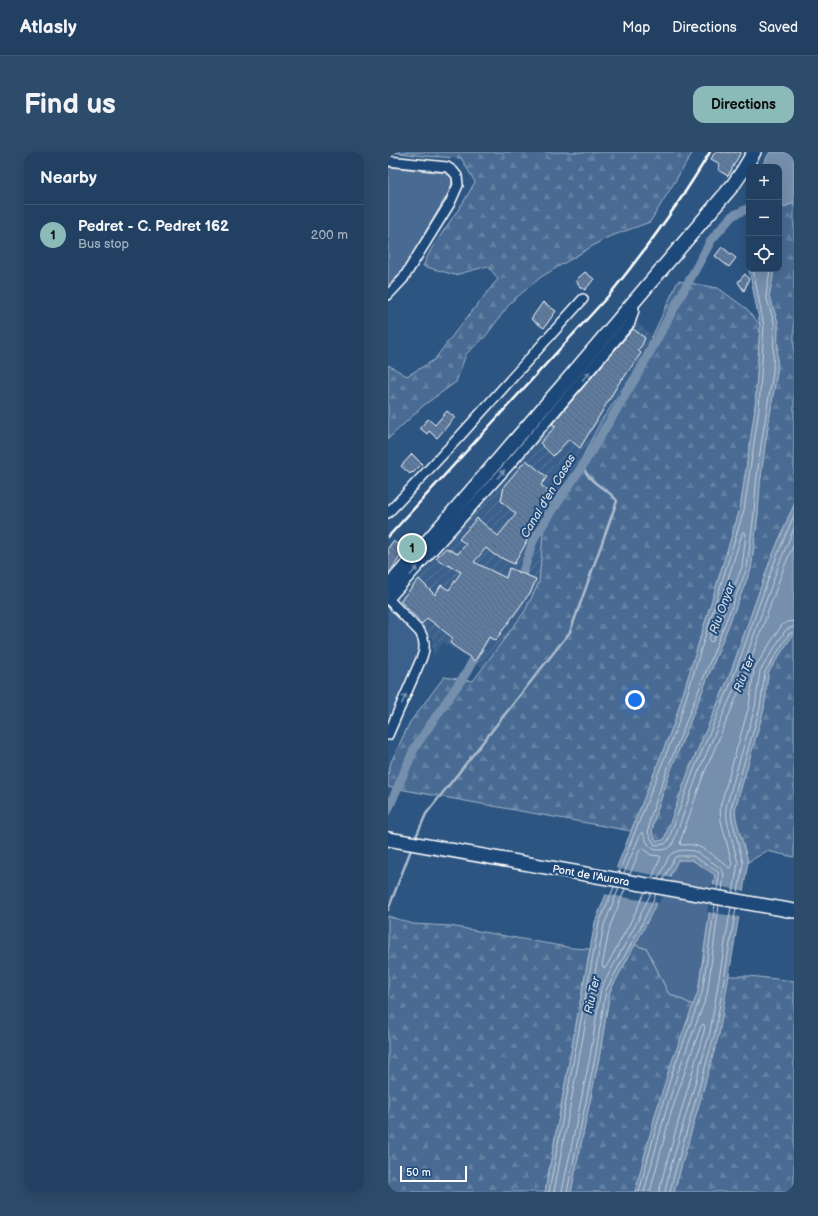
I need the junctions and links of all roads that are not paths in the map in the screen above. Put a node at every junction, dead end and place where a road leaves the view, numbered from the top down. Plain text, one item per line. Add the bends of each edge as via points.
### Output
1 (754, 152) edge
2 (388, 161) edge
3 (388, 295) edge
4 (583, 299) dead end
5 (633, 303) junction
6 (388, 513) edge
7 (388, 587) edge
8 (388, 600) edge
9 (388, 735) edge
10 (388, 839) edge
11 (388, 846) edge
12 (794, 910) edge
13 (794, 918) edge

1 - 5 main road via 733,184
2 - 3 street via 447,167 458,176 458,185 450,203 403,279
4 - 6 street
5 - 7 main road
8 -> 5 street via 512,462 630,323 634,310
9 -> 8 street via 424,647 420,632
10 - 12 main road, Pont de l'Aurora
11 - 13 main road, Pont de l'Aurora

